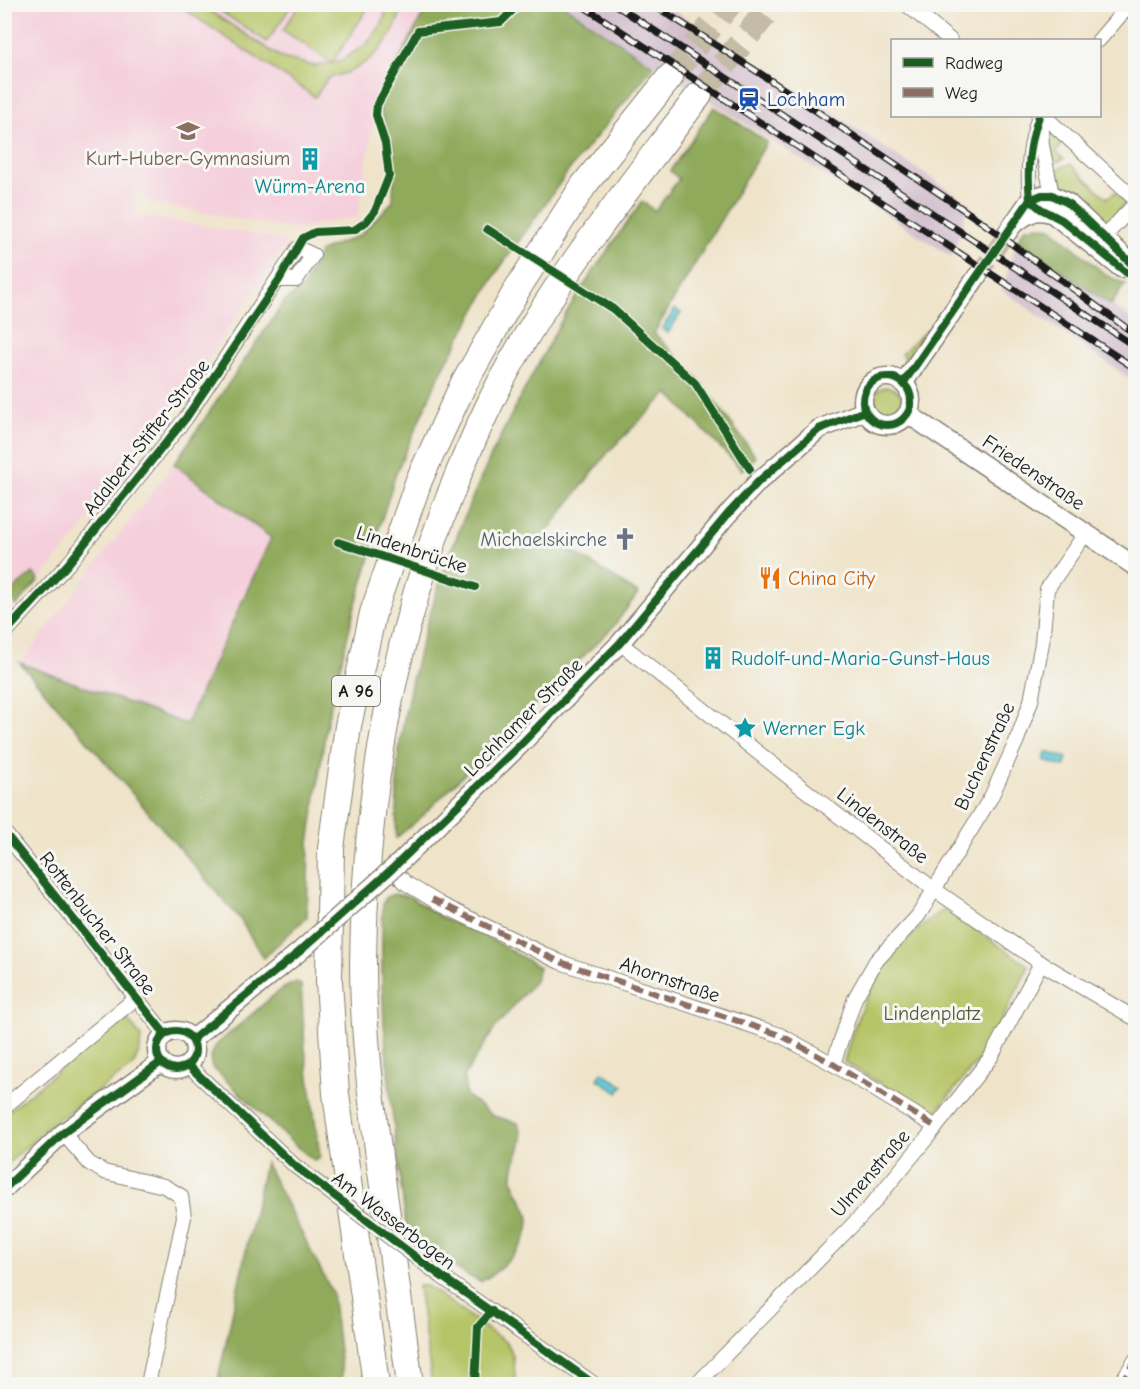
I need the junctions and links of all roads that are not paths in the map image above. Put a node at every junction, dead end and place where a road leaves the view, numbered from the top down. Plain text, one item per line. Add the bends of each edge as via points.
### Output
1 (906, 4) edge
2 (1130, 4) edge
3 (950, 39) edge
4 (1100, 39) edge
5 (670, 77) tunnel mouth
6 (699, 95) tunnel mouth
7 (1041, 117) edge
8 (1041, 117) edge
9 (1042, 117) edge
10 (1052, 195) junction
11 (1136, 202) edge
12 (1036, 205) junction
13 (1010, 228) tunnel mouth
14 (1104, 237) junction
15 (1136, 268) edge
16 (978, 274) tunnel mouth
17 (1136, 276) edge
18 (279, 280) dead end
19 (904, 382) junction
20 (865, 411) junction
21 (908, 414) junction
22 (1085, 534) junction
23 (1136, 567) edge
24 (4, 634) edge
25 (620, 643) junction
26 (4, 832) edge
27 (396, 869) junction
28 (935, 890) junction
29 (1041, 963) junction
30 (136, 998) junction
31 (1136, 1019) edge
32 (165, 1034) junction
33 (193, 1040) junction
34 (161, 1062) junction
35 (833, 1064) junction
36 (188, 1065) junction
37 (4, 1107) edge
38 (936, 1127) junction
39 (63, 1133) junction
40 (7, 1183) edge
41 (1136, 1359) edge
42 (148, 1384) edge
43 (376, 1384) edge
44 (410, 1384) edge
45 (594, 1384) edge
46 (697, 1384) edge
47 (1120, 1384) edge

1 - 3 street
2 - 4 street
5 - 43 highway, A 96 via 584,185 519,286 462,387 419,480 373,613 348,726 331,848 328,981 336,1094
6 - 44 highway, A 96 via 547,303 494,396 428,553 395,671 382,734 369,836 363,967 371,1097
7 - 10 street
8 - 12 street via 1032,137 1027,174
9 - 11 street
10 - 12 street via 1042,195
10 - 14 street via 1068,203
11 - 14 street
12 - 13 street
12 - 17 street via 1062,220 1126,273
14 - 15 street
16 - 19 street
18 - 24 street, Adalbert-Stifter-Straße via 186,418 68,564
19 - 20 street via 890,376 875,380 866,388
19 - 21 street via 912,403
20 - 21 street via 880,424 891,425
20 - 25 street, Lochhamer Straße via 819,429 759,481
21 - 22 street, Friedenstraße
22 - 23 street, Friedenstraße
22 - 28 street, Buchenstraße via 1047,589 1031,701 1017,740 991,797
25 - 27 street, Lochhamer Straße
25 - 28 street, Lindenstraße
26 - 30 street, Rottenbucher Straße
27 - 33 street, Lochhamer Straße, bridge
27 - 35 street, Ahornstraße via 407,884 442,905 560,962 780,1035
28 - 29 street, Lindenstraße
28 - 35 street via 918,916 876,961 855,998
29 - 31 street, Lindenstraße
29 - 38 street, Ulmenstraße via 991,1057
30 - 32 street, Rottenbucher Straße
30 - 37 street
32 - 33 street via 177,1030
32 - 34 street via 157,1046
33 - 36 street via 195,1054
34 - 36 street via 176,1069
34 - 39 street
35 - 38 street, Ahornstraße
36 - 45 street, Am Wasserbogen, bridge via 295,1166
38 - 46 street, Ulmenstraße via 870,1207
39 - 40 street
39 - 42 street via 89,1163 104,1172 164,1186 181,1196 184,1216
41 - 47 street

